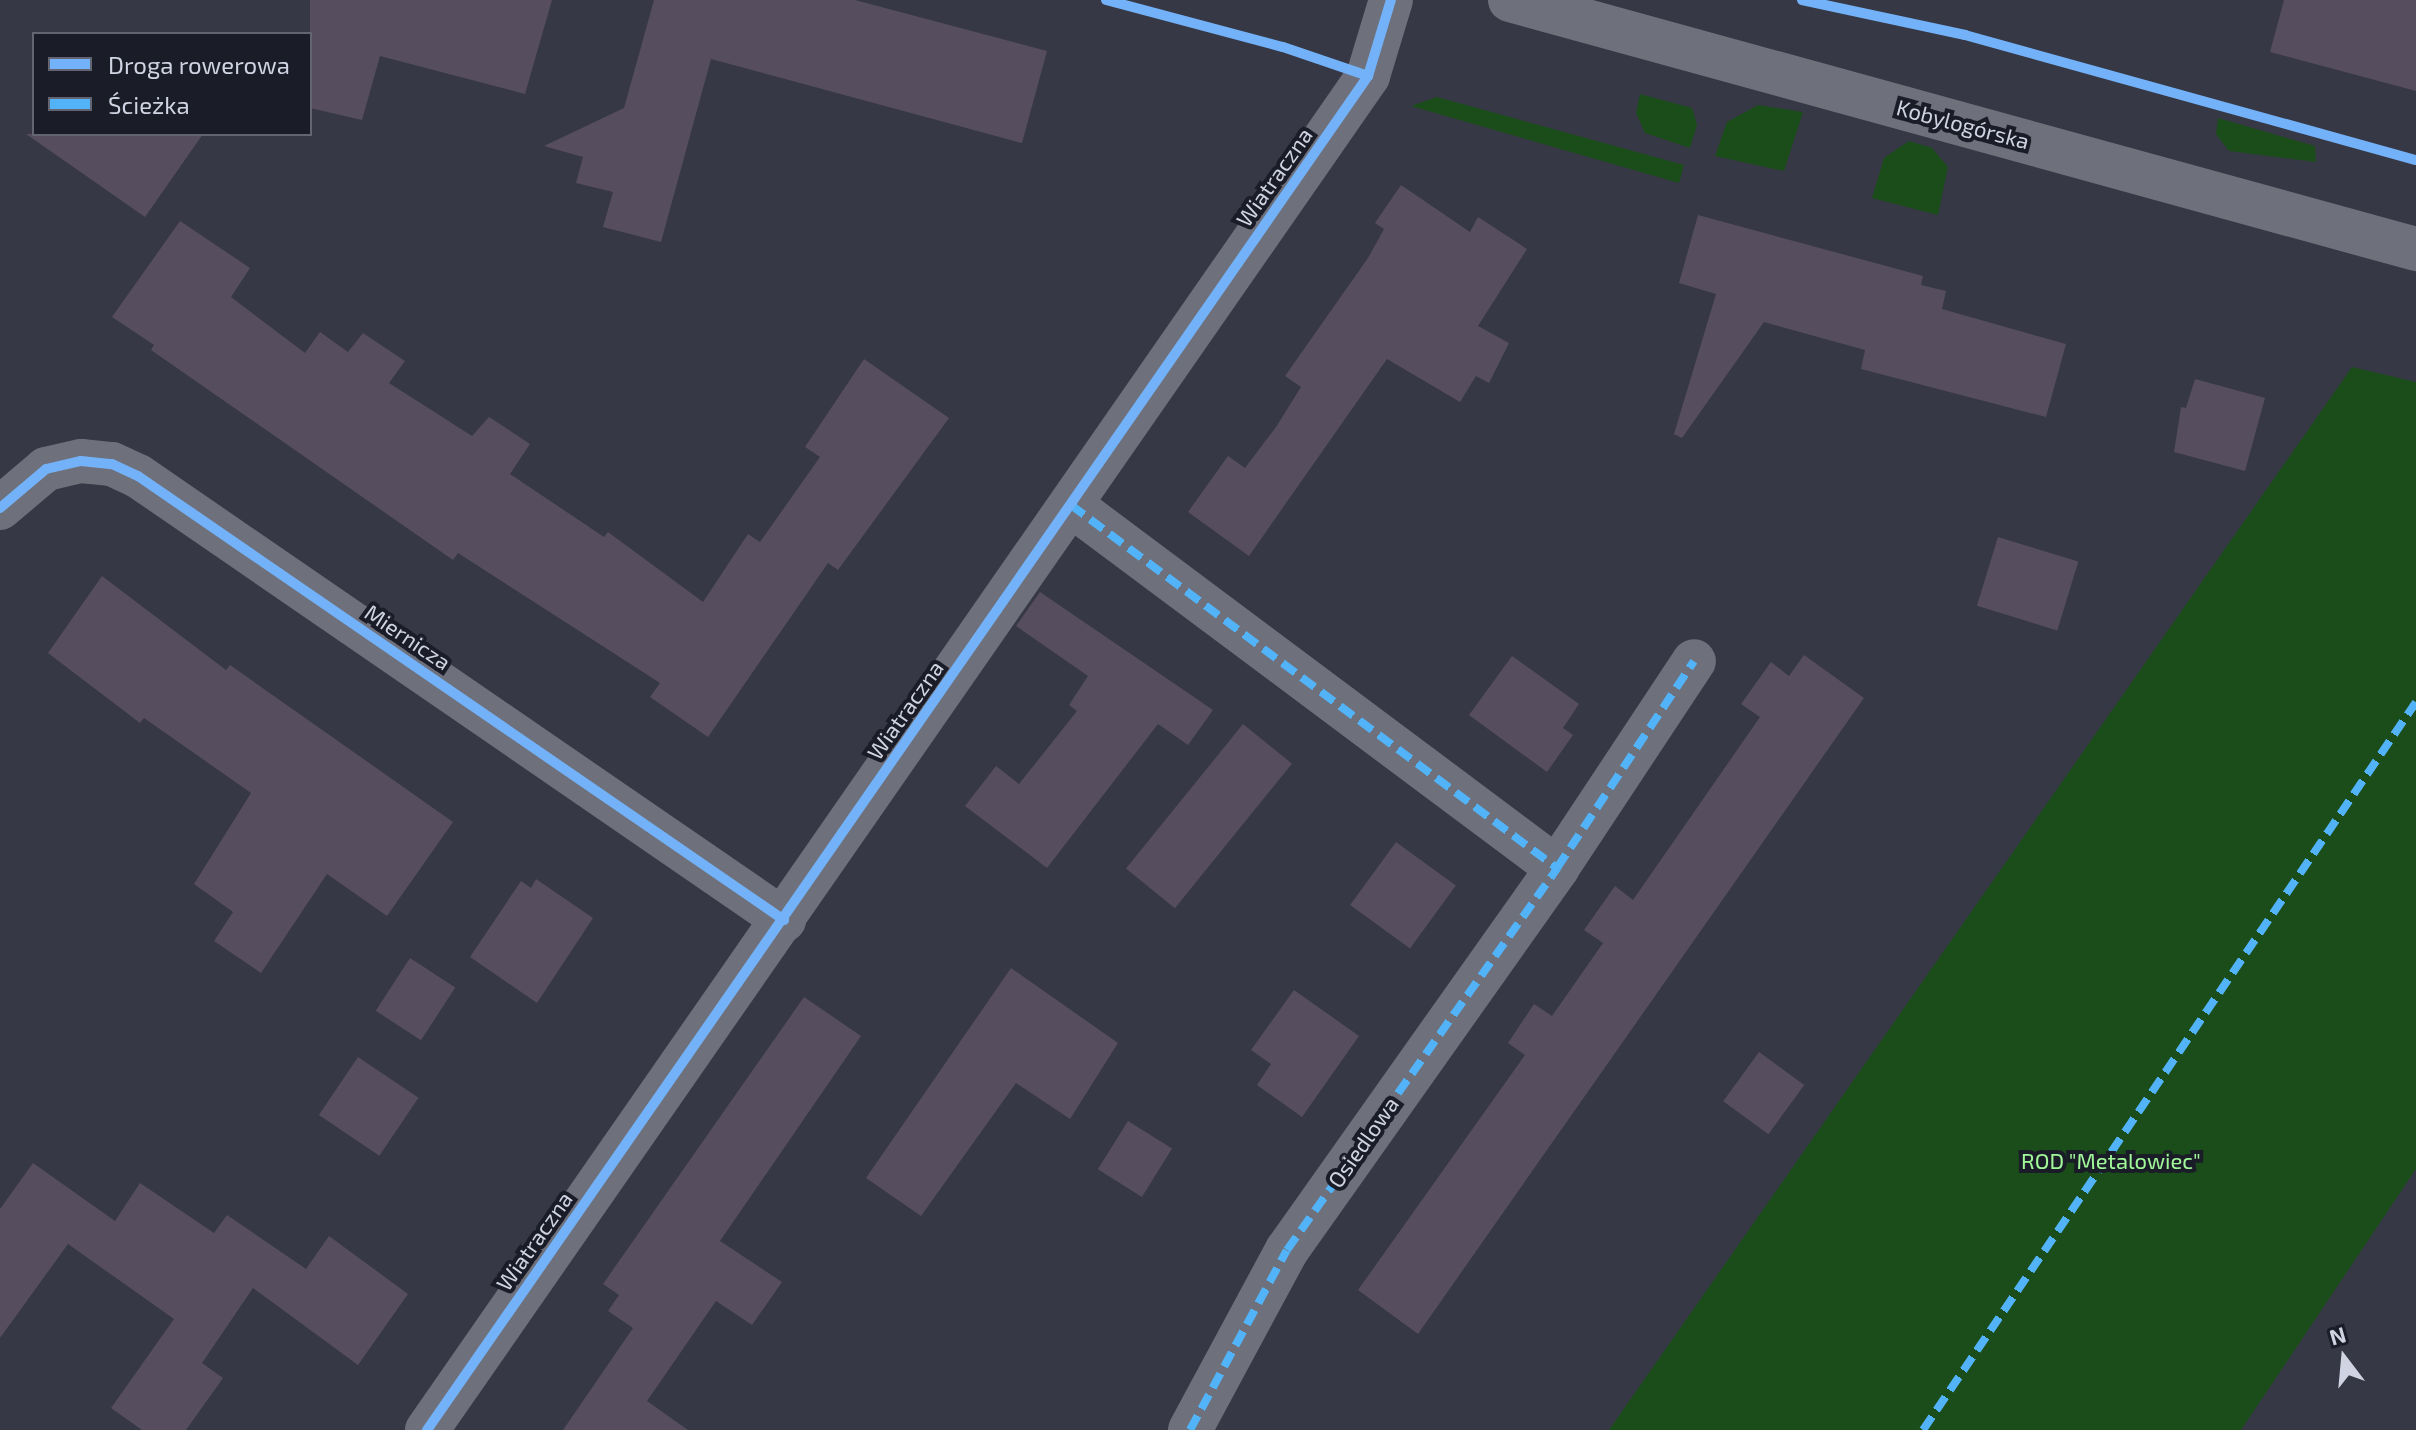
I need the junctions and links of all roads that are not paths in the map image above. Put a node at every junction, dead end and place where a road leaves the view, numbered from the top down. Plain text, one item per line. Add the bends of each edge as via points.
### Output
1 (1391, 0) edge
2 (1510, 0) edge
3 (2416, 249) edge
4 (1071, 505) junction
5 (0, 508) edge
6 (1694, 661) dead end
7 (1557, 868) junction
8 (784, 920) junction
9 (427, 1430) edge
10 (1190, 1430) edge

1 - 4 street, Wiatraczna via 1368,76
2 - 3 street, Kobylogórska
4 - 7 street
4 - 8 street, Wiatraczna
5 - 8 street, Miernicza via 46,469 81,461 112,464 138,476
6 - 7 street, Osiedlowa
7 - 10 street, Osiedlowa via 1287,1250
8 - 9 street, Wiatraczna

